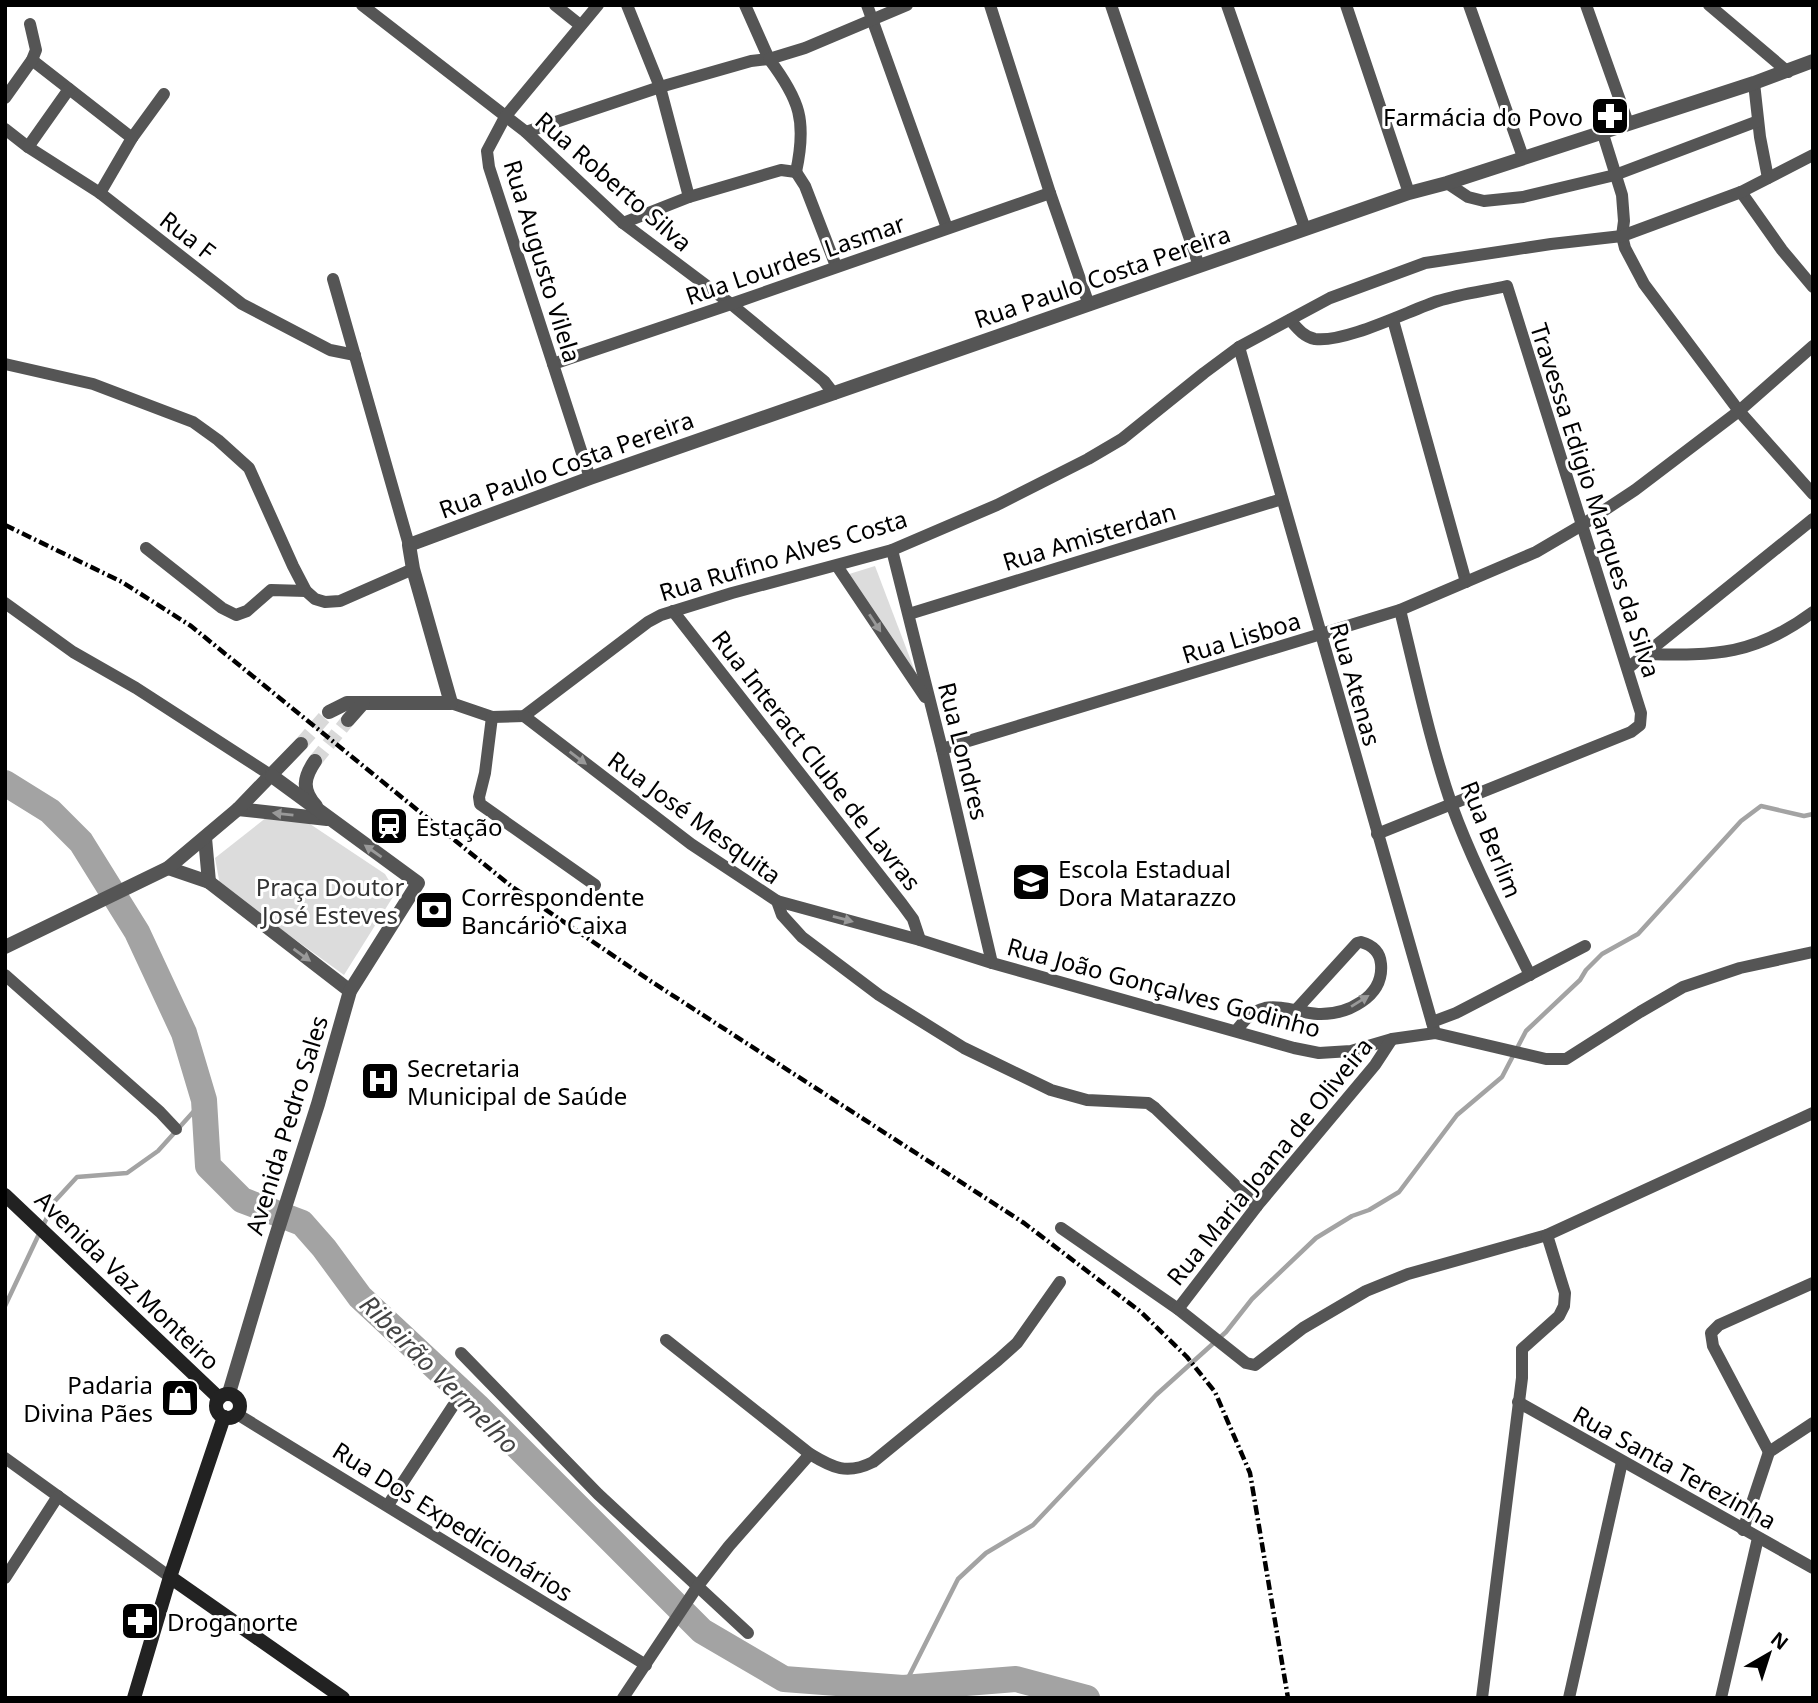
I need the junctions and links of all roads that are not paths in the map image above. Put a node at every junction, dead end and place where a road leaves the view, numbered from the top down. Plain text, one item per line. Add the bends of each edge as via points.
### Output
1 (362, 5) edge
2 (555, 5) edge
3 (598, 5) edge
4 (627, 5) edge
5 (745, 5) edge
6 (867, 5) edge
7 (907, 5) edge
8 (990, 5) edge
9 (1111, 5) edge
10 (1227, 5) edge
11 (1346, 5) edge
12 (1469, 5) edge
13 (1586, 5) edge
14 (1709, 5) edge
15 (872, 19) junction
16 (30, 23) dead end
17 (580, 25) junction
18 (769, 59) junction
19 (33, 61) junction
20 (1813, 61) edge
21 (1788, 72) junction
22 (1754, 83) junction
23 (660, 87) junction
24 (69, 89) junction
25 (164, 94) dead end
26 (5, 98) edge
27 (505, 117) junction
28 (1758, 121) junction
29 (1628, 123) junction
30 (5, 129) edge
31 (1602, 131) junction
32 (526, 132) junction
33 (132, 138) junction
34 (29, 147) junction
35 (1813, 155) edge
36 (1523, 157) junction
37 (796, 172) junction
38 (1615, 175) junction
39 (1768, 178) junction
40 (1447, 183) junction
41 (1741, 192) junction
42 (100, 193) junction
43 (1050, 193) junction
44 (1409, 193) junction
45 (689, 197) junction
46 (623, 223) junction
47 (947, 228) junction
48 (1305, 229) junction
49 (1622, 236) junction
50 (836, 266) junction
51 (1199, 266) junction
52 (333, 279) dead end
53 (1813, 287) edge
54 (731, 304) junction
55 (1089, 305) junction
56 (1290, 320) junction
57 (1393, 320) junction
58 (1813, 346) edge
59 (1239, 347) junction
60 (355, 355) junction
61 (5, 364) edge
62 (552, 364) junction
63 (834, 394) junction
64 (1739, 411) junction
65 (590, 478) junction
66 (1813, 494) edge
67 (1282, 499) junction
68 (1813, 519) edge
69 (1583, 525) junction
70 (409, 545) junction
71 (146, 548) dead end
72 (892, 550) junction
73 (837, 566) junction
74 (413, 569) junction
75 (1466, 582) junction
76 (306, 591) junction
77 (5, 603) edge
78 (1401, 610) junction
79 (673, 611) junction
80 (1813, 612) edge
81 (909, 614) junction
82 (1321, 635) junction
83 (1647, 654) junction
84 (1628, 668) junction
85 (363, 703) junction
86 (929, 703) junction
87 (451, 704) junction
88 (329, 712) tunnel mouth
89 (524, 716) junction
90 (492, 717) junction
91 (348, 720) tunnel mouth
92 (301, 744) tunnel mouth
93 (942, 749) junction
94 (315, 761) tunnel mouth
95 (272, 776) junction
96 (1452, 806) junction
97 (238, 809) junction
98 (329, 820) junction
99 (1377, 835) junction
100 (205, 838) junction
101 (168, 868) junction
102 (209, 882) junction
103 (595, 885) dead end
104 (777, 901) junction
105 (920, 940) junction
106 (1586, 946) dead end
107 (5, 947) edge
108 (1813, 952) edge
109 (992, 963) junction
110 (5, 975) edge
111 (1530, 975) junction
112 (350, 991) junction
113 (1295, 1011) junction
114 (1434, 1028) junction
115 (1236, 1031) junction
116 (1392, 1040) junction
117 (1813, 1113) edge
118 (176, 1129) dead end
119 (5, 1195) edge
120 (1257, 1206) junction
121 (1061, 1228) dead end
122 (1546, 1235) junction
123 (1060, 1282) dead end
124 (1813, 1283) edge
125 (1178, 1308) junction
126 (666, 1340) dead end
127 (461, 1353) dead end
128 (224, 1395) junction
129 (1518, 1402) junction
130 (453, 1406) dead end
131 (231, 1415) junction
132 (1813, 1423) edge
133 (1769, 1452) junction
134 (810, 1454) junction
135 (5, 1458) edge
136 (1622, 1462) junction
137 (58, 1496) junction
138 (388, 1505) junction
139 (1743, 1530) junction
140 (1758, 1538) junction
141 (1813, 1568) edge
142 (170, 1577) junction
143 (5, 1578) edge
144 (695, 1590) junction
145 (748, 1633) dead end
146 (646, 1665) junction
147 (134, 1698) edge
148 (343, 1698) edge
149 (623, 1698) edge
150 (1482, 1698) edge
151 (1569, 1698) edge
152 (1721, 1698) edge

1 - 27 street, Rua Roberto Silva
2 - 17 street
3 - 17 street, Rua Augusto Vilela
4 - 23 street
5 - 18 street
6 - 15 street
7 - 15 street
8 - 43 street
9 - 51 street
10 - 48 street
11 - 44 street
12 - 36 street
13 - 29 street
14 - 21 street
15 - 18 street
15 - 47 street
16 - 19 street via 36,51
17 - 27 street, Rua Augusto Vilela
18 - 23 street
18 - 37 street via 785,80 801,120
19 - 24 street
19 - 26 street
20 - 21 street, Rua Paulo Costa Pereira
21 - 22 street, Rua Paulo Costa Pereira
22 - 28 street
22 - 29 street, Rua Paulo Costa Pereira
23 - 32 street
23 - 45 street
24 - 33 street
24 - 34 street
25 - 33 street
27 - 32 street, Rua Roberto Silva
27 - 62 street, Rua Augusto Vilela via 487,151 489,167
28 - 38 street
28 - 39 street
29 - 31 street, Rua Paulo Costa Pereira
30 - 34 street, Rua F
31 - 36 street, Rua Paulo Costa Pereira
31 - 38 street
32 - 46 street, Rua Roberto Silva
33 - 42 street
34 - 42 street, Rua F
35 - 39 street, Rua Rufino Alves Costa
36 - 40 street, Rua Paulo Costa Pereira
37 - 45 street via 781,170
37 - 50 street
38 - 40 street via 1523,197 1484,201
38 - 49 street via 1624,210
39 - 41 street, Rua Rufino Alves Costa
40 - 44 street, Rua Paulo Costa Pereira
41 - 49 street, Rua Rufino Alves Costa
41 - 53 street
42 - 60 street, Rua F via 242,303 330,350
43 - 47 street, Rua Lourdes Lasmar
43 - 55 street
44 - 48 street, Rua Paulo Costa Pereira
45 - 46 street
46 - 54 street, Rua Roberto Silva
47 - 50 street, Rua Lourdes Lasmar
48 - 51 street, Rua Paulo Costa Pereira
49 - 56 street, Rua Rufino Alves Costa via 1425,263 1330,298
49 - 64 street via 1644,284
50 - 54 street, Rua Lourdes Lasmar
51 - 55 street, Rua Paulo Costa Pereira
52 - 60 street
54 - 62 street, Rua Lourdes Lasmar
54 - 63 street, Rua Roberto Silva
55 - 63 street, Rua Paulo Costa Pereira
56 - 57 street via 1308,337 1322,339
56 - 59 street, Rua Rufino Alves Costa
57 - 69 street, Travessa Edigio Marques da Silva via 1438,301 1507,286
57 - 75 street
58 - 64 street, Rua Lisboa
59 - 67 street, Rua Atenas
59 - 72 street, Rua Rufino Alves Costa via 1122,439 1088,459
60 - 70 street
61 - 76 street via 93,384 193,422 218,440 249,468
62 - 65 street, Rua Augusto Vilela
63 - 65 street, Rua Paulo Costa Pereira
64 - 66 street
64 - 69 street, Rua Lisboa
65 - 70 street, Rua Paulo Costa Pereira
67 - 81 street, Rua Amisterdan
67 - 82 street, Rua Atenas
68 - 83 street
69 - 75 street, Rua Lisboa via 1536,552
69 - 84 street, Travessa Edigio Marques da Silva
70 - 74 street
71 - 76 street via 236,615 271,590
72 - 73 street, Rua Rufino Alves Costa
72 - 81 street, Rua Londres
73 - 79 street, Rua Rufino Alves Costa
73 -> 86 street
74 - 76 street via 332,603
74 - 87 street
75 - 78 street, Rua Lisboa
77 - 95 street via 73,652
78 - 82 street, Rua Lisboa
78 - 96 street, Rua Berlim
79 - 89 street, Rua Rufino Alves Costa via 648,622
79 - 105 street, Rua Interact Clube de Lavras via 902,904
80 - 83 street via 1782,634 1732,651
81 - 86 street, Rua Londres
82 - 93 street, Rua Lisboa
82 - 99 street, Rua Atenas
83 - 84 street
84 - 96 street, Travessa Edigio Marques da Silva via 1641,713 1639,727
85 - 87 street
85 - 88 street via 347,703
85 - 91 street
86 - 93 street, Rua Londres
87 - 90 street
89 - 90 street
89 -> 104 street, Rua José Mesquita via 691,844
90 - 103 street via 480,804
92 - 95 street
93 - 109 street, Rua Londres
94 - 98 street via 304,783 306,792
95 - 97 street
95 - 98 street
96 - 99 street
96 - 111 street, Rua Berlim
98 -> 97 street
97 - 100 street
112 -> 98 street, Avenida Pedro Sales via 418,883
99 - 114 street, Rua Atenas
100 - 101 street
100 - 102 street
101 - 102 street
101 - 107 street
102 -> 112 street
104 -> 105 street, Rua João Gonçalves Godinho
104 - 120 street, Rua José Mesquita via 782,915 802,937 878,995 964,1048 1051,1090 1087,1100 1139,1102 1156,1108
105 - 109 street, Rua João Gonçalves Godinho
106 - 111 street
108 - 114 street, Rua João Gonçalves Godinho via 1740,968 1683,988 1566,1059 1546,1059
109 - 115 street, Rua João Gonçalves Godinho
110 - 118 street
111 - 114 street
112 - 128 street, Avenida Pedro Sales via 291,1192
113 -> 113 street via 1332,1014 1366,999 1379,983 1382,967 1378,953 1368,944 1357,943
113 - 115 street via 1257,1010
114 - 116 street, Rua João Gonçalves Godinho
115 - 116 street, Rua João Gonçalves Godinho via 1318,1053 1351,1051
116 - 120 street, Rua Maria Joana de Oliveira
117 - 122 street
119 - 128 main road, Avenida Vaz Monteiro
120 - 125 street, Rua Maria Joana de Oliveira
121 - 125 street
122 - 125 street via 1408,1274 1366,1291 1303,1328 1255,1365 1240,1359
122 - 129 street via 1564,1306 1522,1349
123 - 134 street via 1017,1343 873,1462 853,1470 840,1469
124 - 133 street via 1712,1331 1713,1346
126 - 134 street
127 - 144 street
128 - 131 main road via 217,1410
128 - 131 main road via 236,1396 240,1403
129 - 136 street, Rua Santa Terezinha
129 - 150 street
130 - 138 street
131 - 138 street, Rua Dos Expedicionários
131 - 142 main road
132 - 133 street
133 - 139 street
134 - 144 street
135 - 137 street
136 - 139 street, Rua Santa Terezinha
136 - 151 street
137 - 142 street
137 - 143 street
138 - 146 street, Rua Dos Expedicionários
139 - 140 street, Rua Santa Terezinha
140 - 141 street, Rua Santa Terezinha
140 - 152 street
142 - 147 main road
142 - 148 main road
144 - 145 street
144 - 146 street
146 - 149 street

